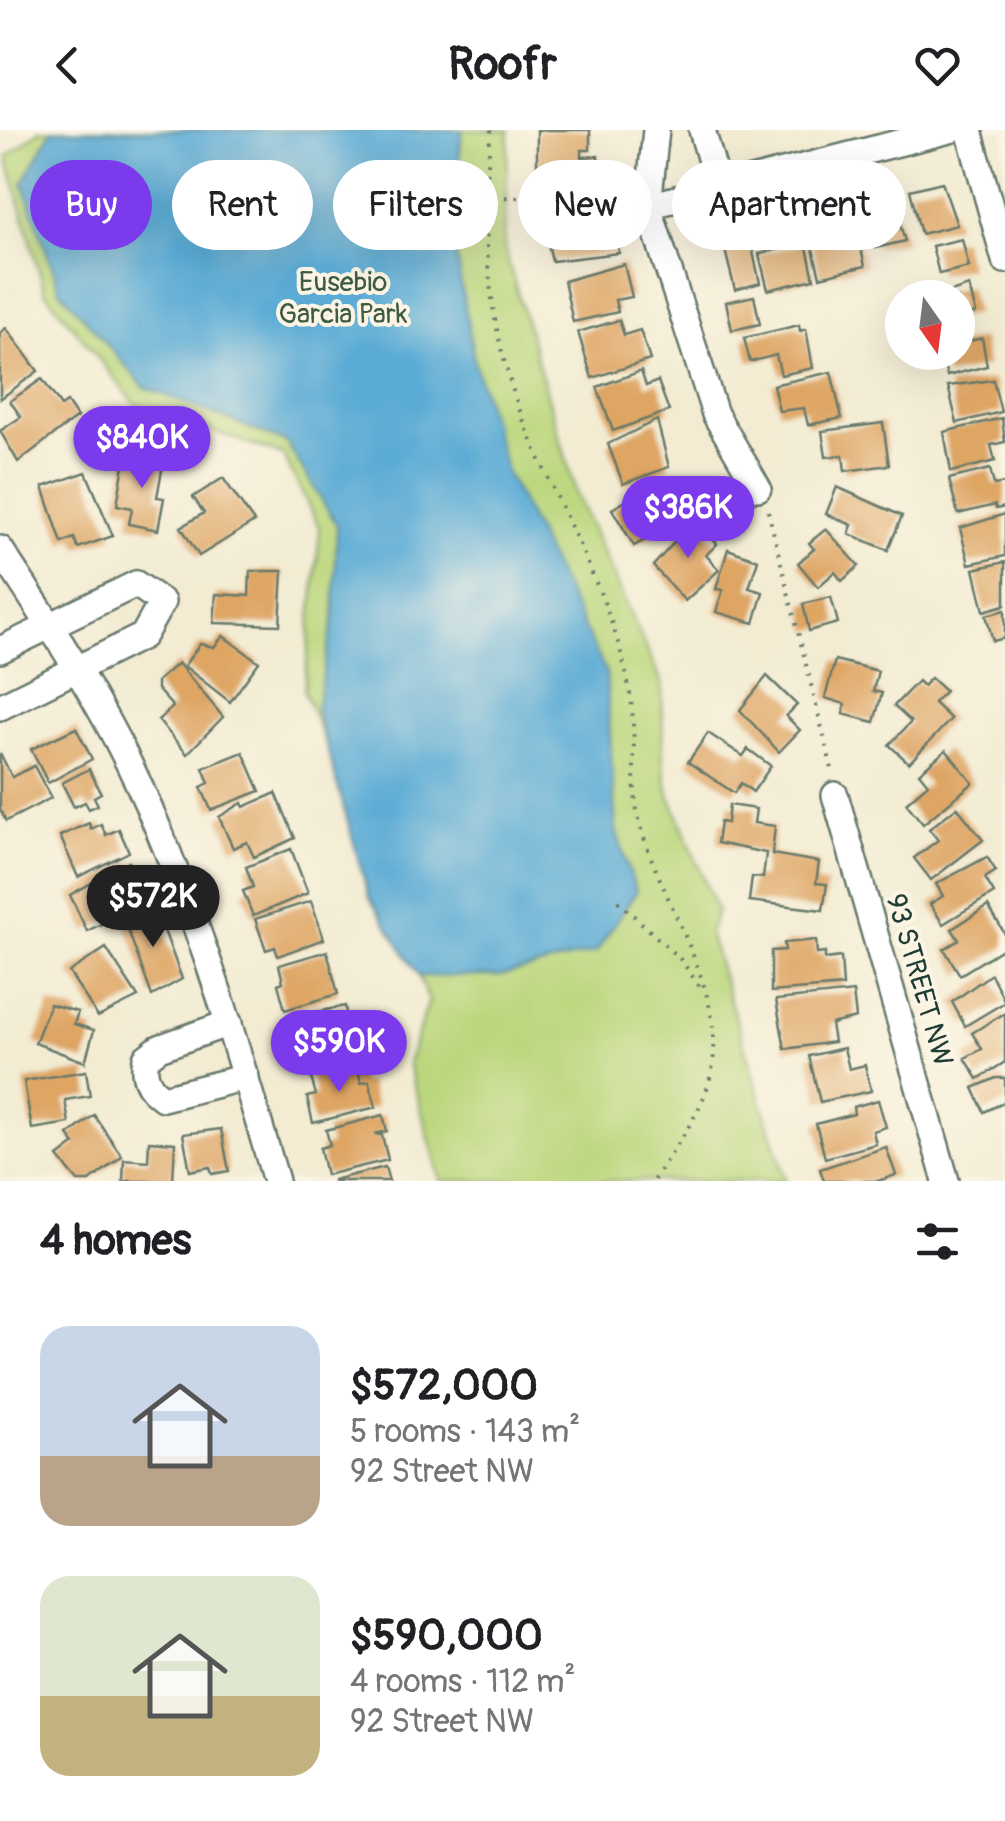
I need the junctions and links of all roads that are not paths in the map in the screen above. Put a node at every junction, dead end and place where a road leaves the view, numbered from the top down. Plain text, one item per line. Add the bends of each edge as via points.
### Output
1 (656, 130) edge
2 (702, 130) edge
3 (950, 130) edge
4 (969, 130) edge
5 (711, 160) edge
6 (833, 160) edge
7 (652, 171) edge
8 (652, 212) edge
9 (1005, 260) edge
10 (758, 488) road end
11 (0, 549) edge
12 (50, 623) junction
13 (0, 650) edge
14 (76, 666) junction
15 (0, 707) edge
16 (835, 795) road end
17 (229, 1023) junction
18 (246, 1077) junction
19 (276, 1181) edge
20 (946, 1181) edge

1 - 7 street
2 - 5 street
3 - 6 street
4 - 9 street
8 - 10 street via 715,414
11 - 12 street
12 - 13 street
12 - 14 street
12 - 14 street via 136,584 162,602 143,636
14 - 15 street
14 - 17 street via 139,785
16 - 20 street, 93 STREET NW
17 - 18 street
17 - 18 street via 158,1048 146,1058 146,1077 163,1098
18 - 19 street

